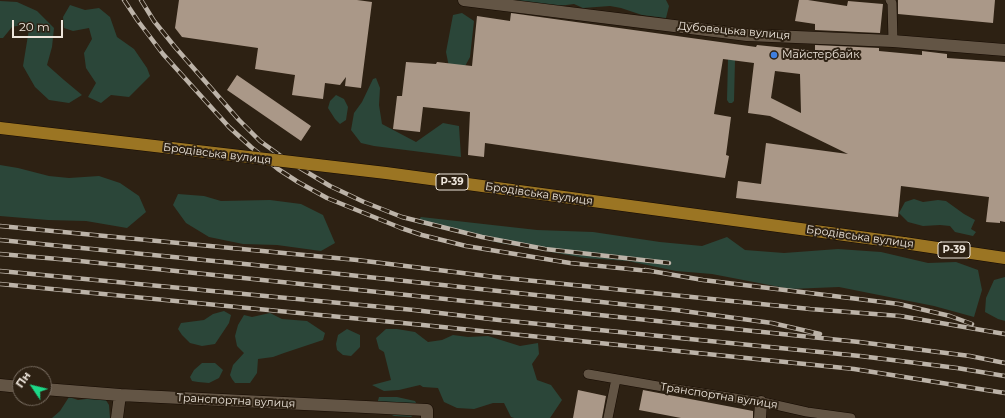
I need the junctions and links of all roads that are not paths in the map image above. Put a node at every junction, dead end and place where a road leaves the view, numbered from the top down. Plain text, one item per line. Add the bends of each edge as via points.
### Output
1 (464, 0) edge
2 (890, 0) edge
3 (893, 41) junction
4 (1005, 50) edge
5 (0, 128) edge
6 (1005, 258) edge
7 (588, 374) dead end
8 (616, 379) junction
9 (0, 385) edge
10 (12, 386) edge
11 (52, 390) edge
12 (120, 395) junction
13 (761, 402) junction
14 (427, 414) edge
15 (117, 418) edge
16 (608, 418) edge
17 (760, 418) edge
18 (851, 418) edge

1 - 3 street, Дубовецька вулиця via 747,35
2 - 3 lane
3 - 4 street, Дубовецька вулиця
5 - 6 main road, Бродівська вулиця / Р-39, bridge via 386,173
7 - 8 lane, Транспортна вулиця
8 - 13 lane, Транспортна вулиця
8 - 16 lane
9 - 10 street
11 - 12 street, Транспортна вулиця
12 - 14 street, Транспортна вулиця
12 - 15 street
13 - 17 street
13 - 18 lane, Транспортна вулиця

